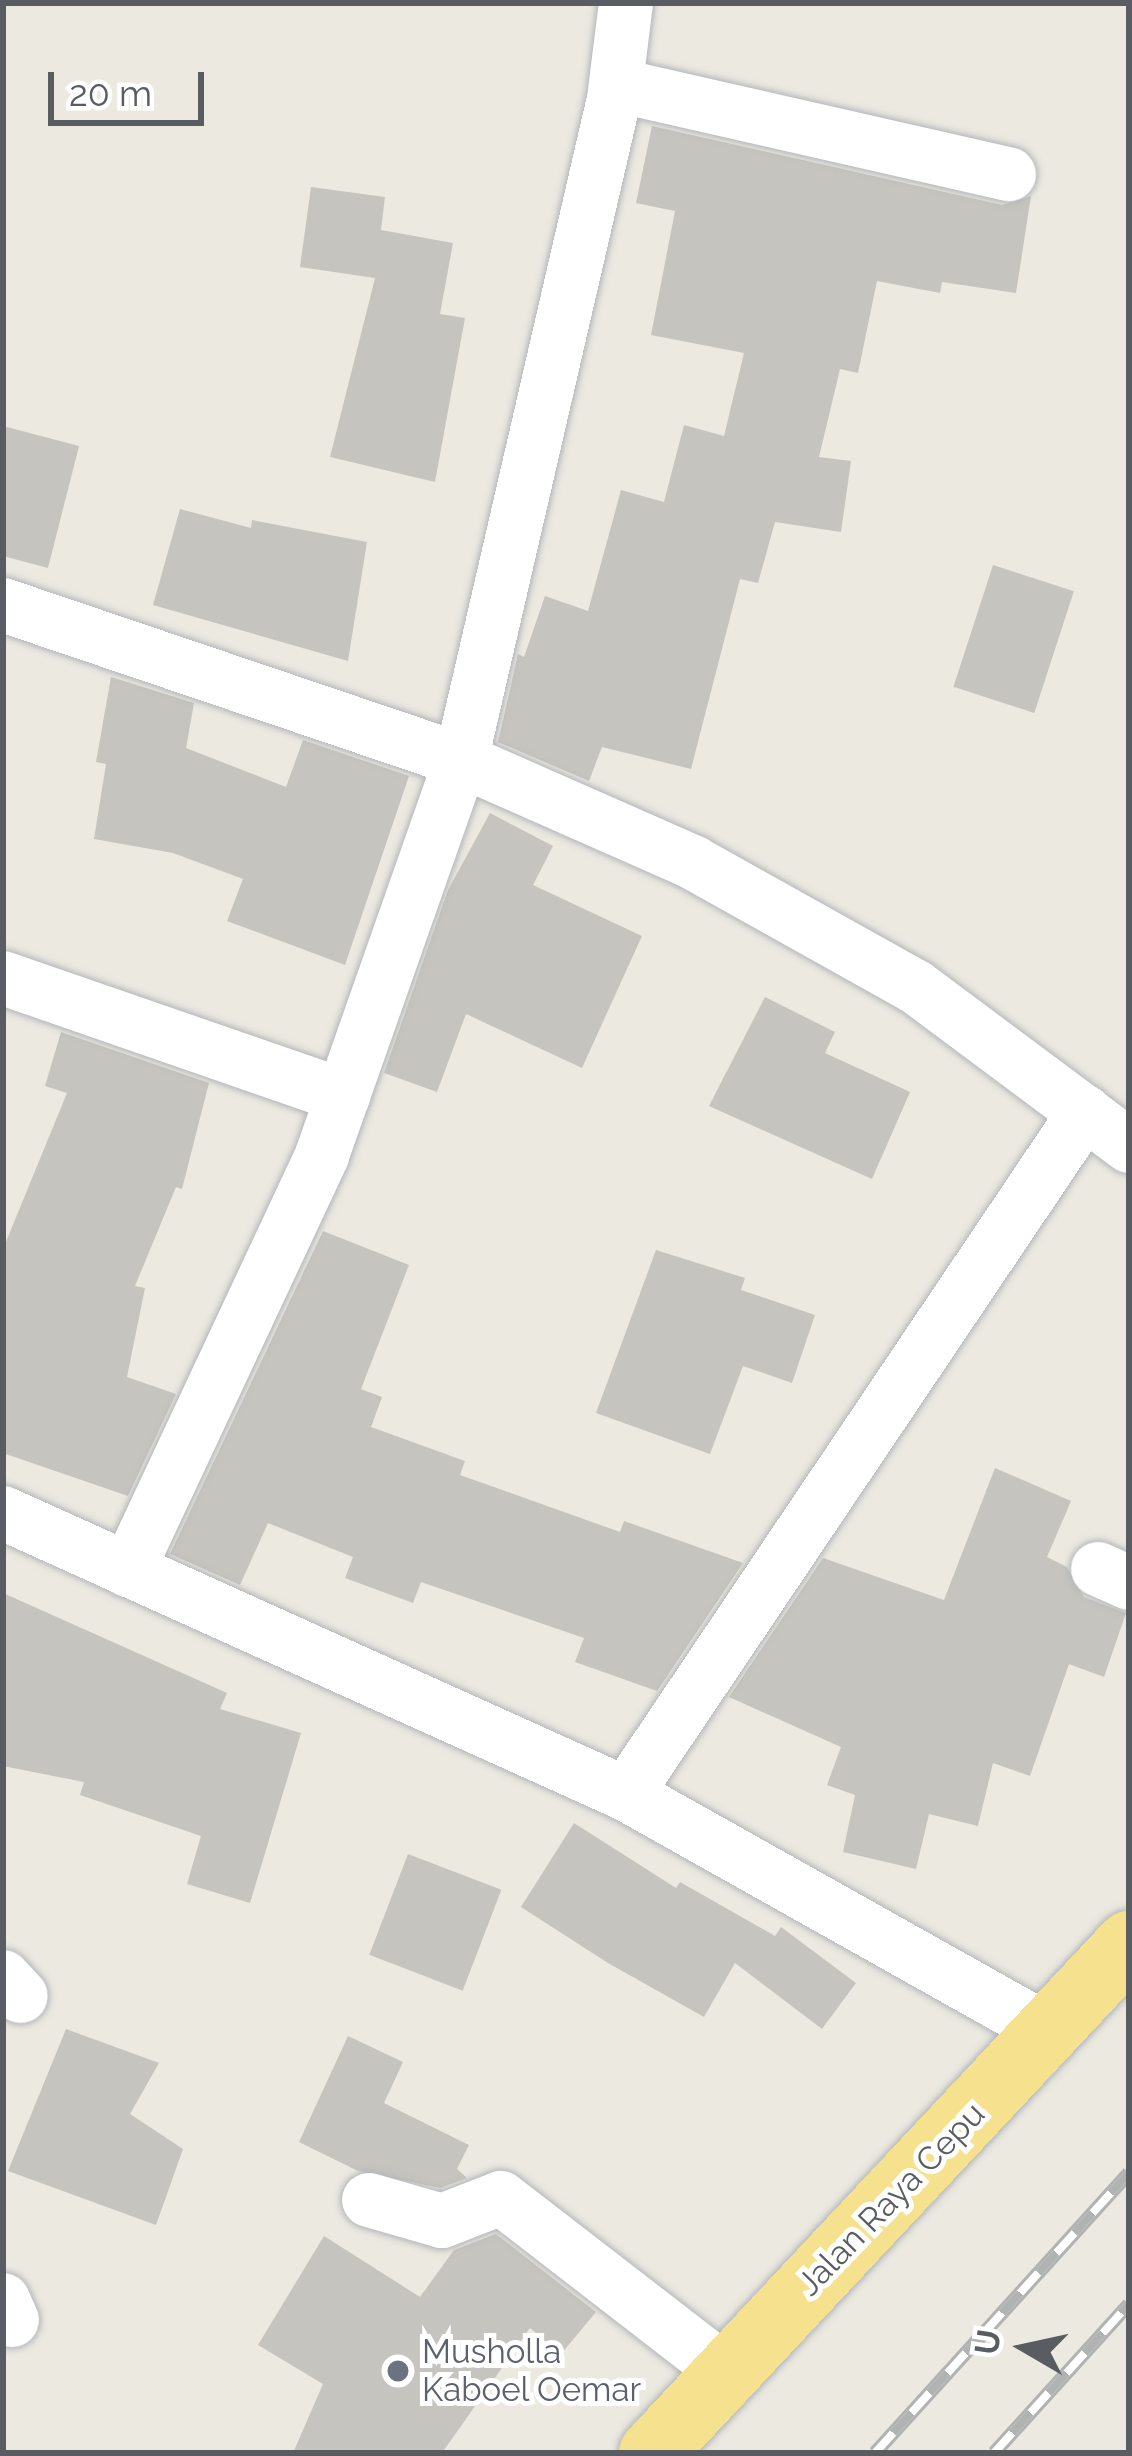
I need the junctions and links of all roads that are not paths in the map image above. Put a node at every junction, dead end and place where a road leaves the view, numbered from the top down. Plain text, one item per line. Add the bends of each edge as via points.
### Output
1 (626, 3) edge
2 (616, 85) junction
3 (1009, 174) dead end
4 (3, 605) edge
5 (461, 760) junction
6 (3, 978) edge
7 (343, 1096) junction
8 (1084, 1112) junction
9 (1129, 1146) edge
10 (3, 1513) edge
11 (128, 1570) junction
12 (626, 1794) junction
13 (1129, 1945) edge
14 (1050, 2032) junction
15 (369, 2200) dead end
16 (726, 2372) junction
17 (652, 2453) edge

1 - 2 street
2 - 3 street
2 - 5 street
4 - 5 street
5 - 7 street
5 - 8 street via 694,863 896,976
6 - 7 street
7 - 11 street
8 - 9 street
8 - 12 street
10 - 11 street
11 - 12 street
12 - 14 street
13 - 14 highway, Jalan Raya Cepu
14 - 16 highway, Jalan Raya Cepu
15 - 16 street via 442,2221 501,2198
16 - 17 highway, Jalan Raya Cepu

